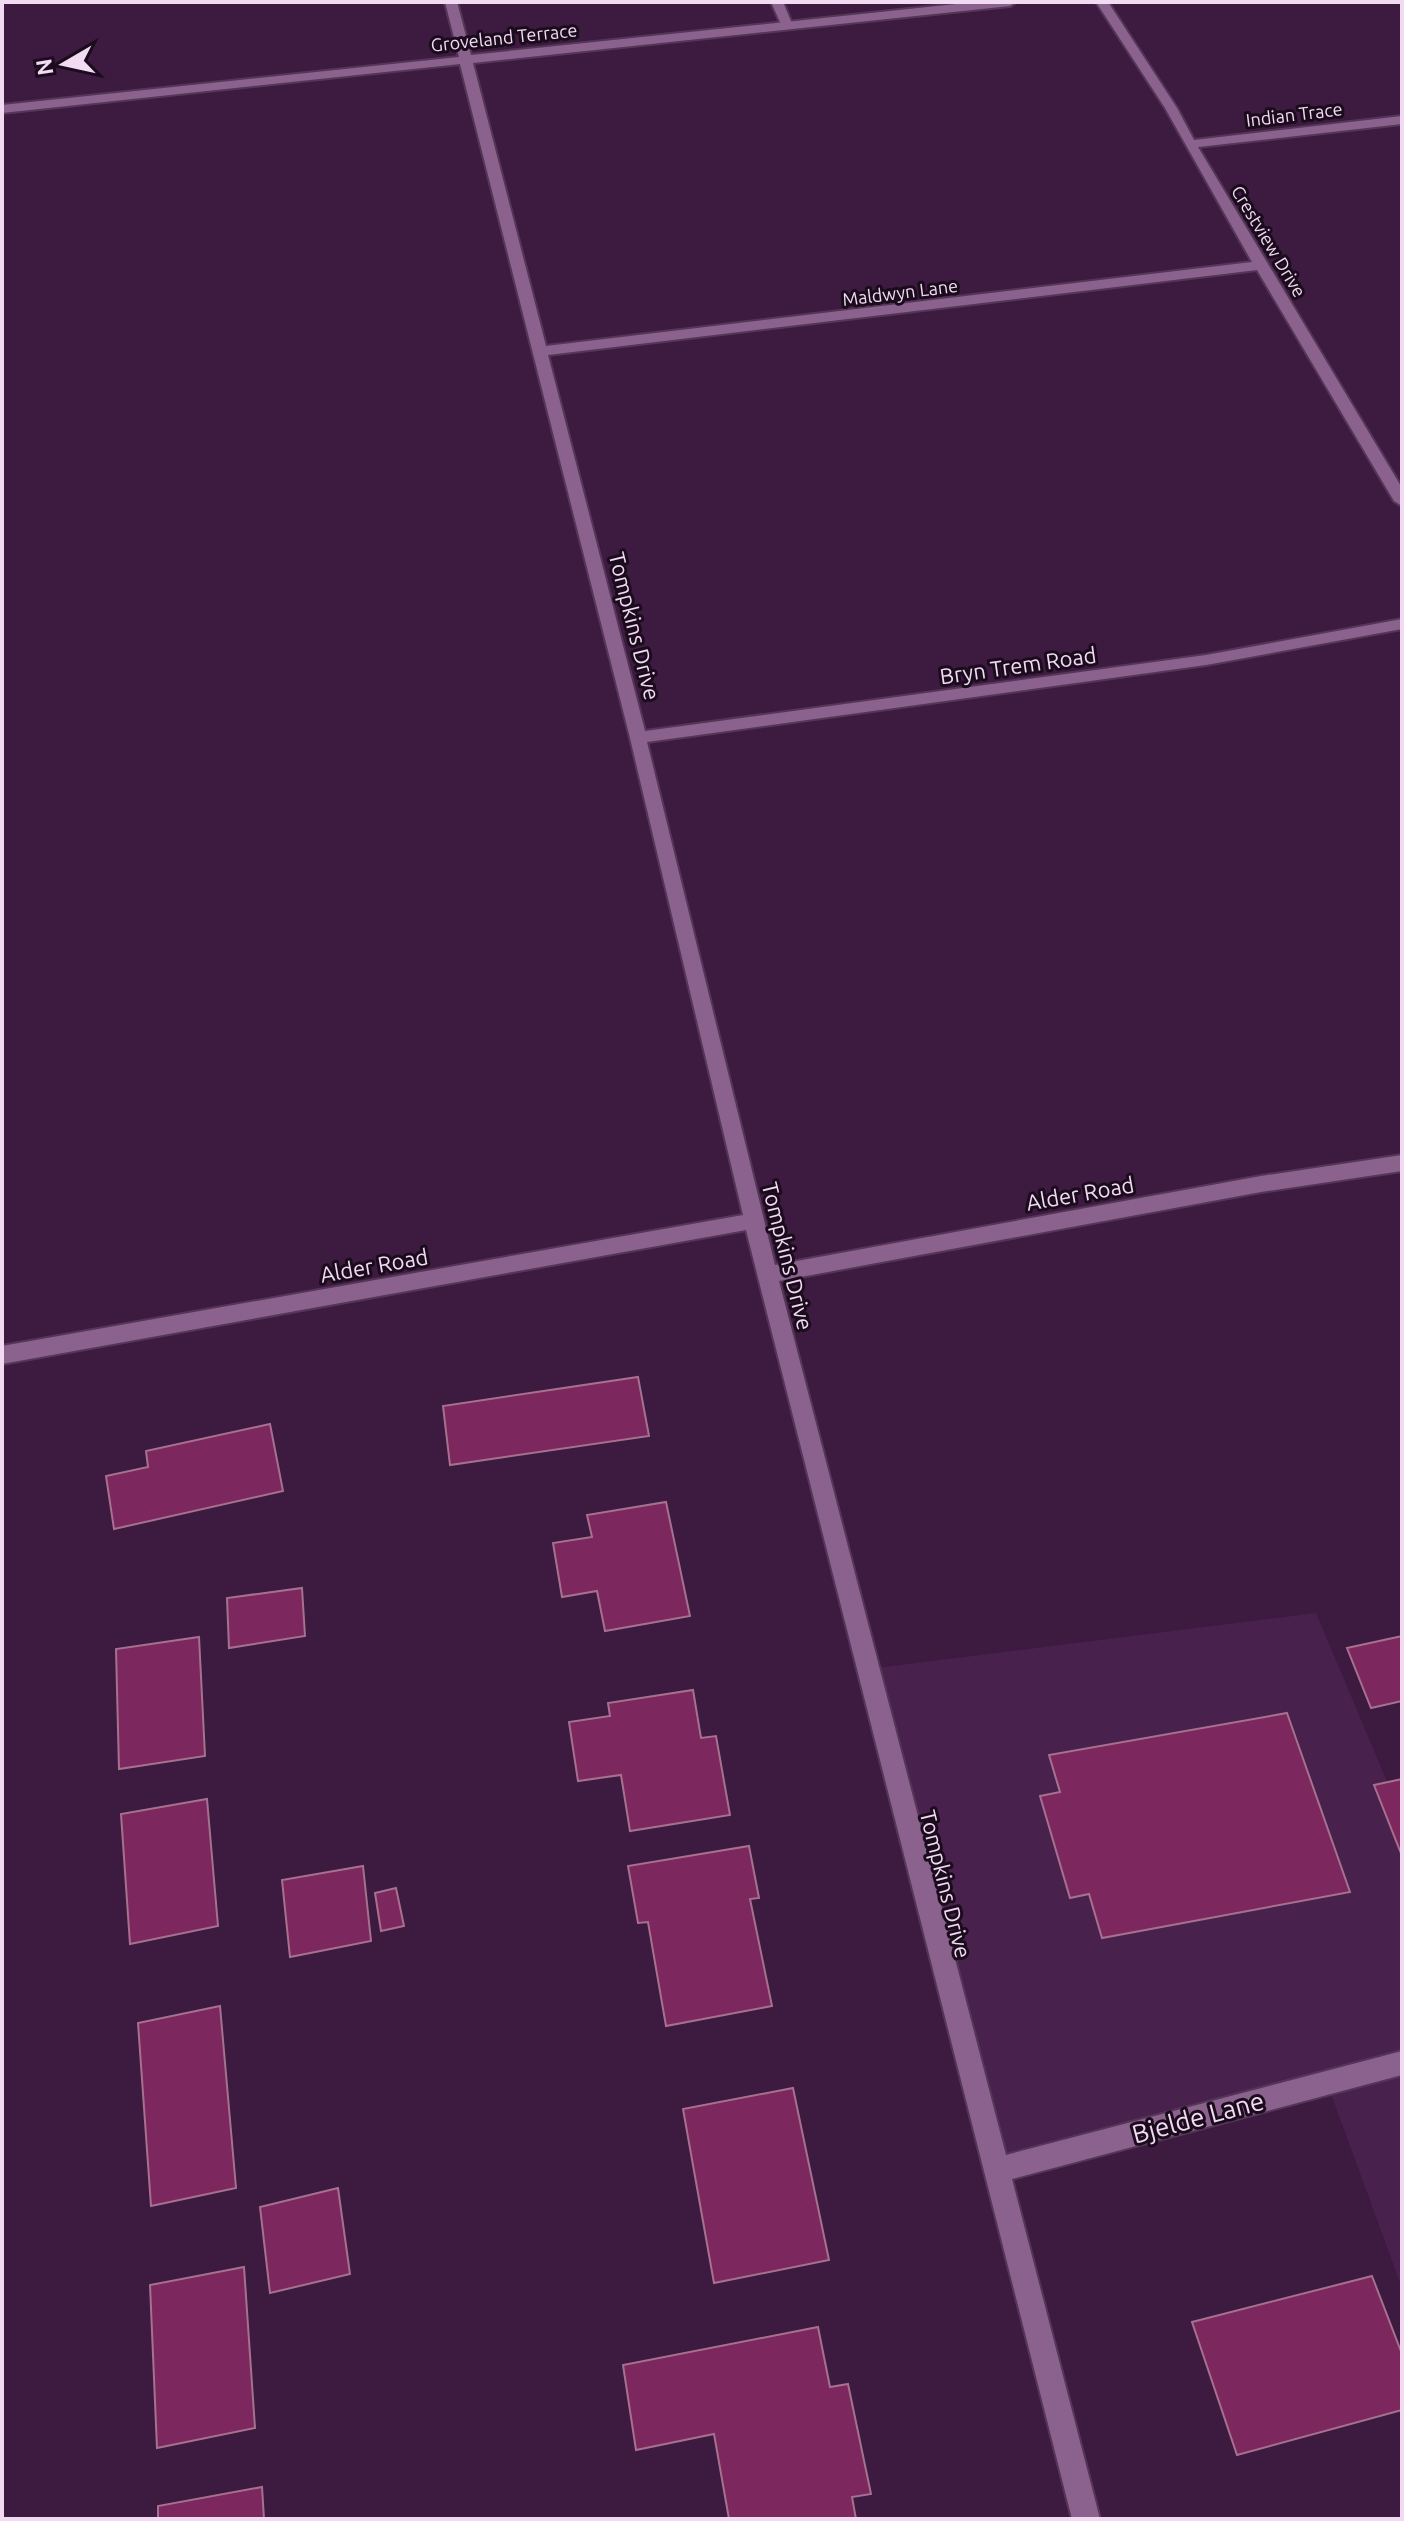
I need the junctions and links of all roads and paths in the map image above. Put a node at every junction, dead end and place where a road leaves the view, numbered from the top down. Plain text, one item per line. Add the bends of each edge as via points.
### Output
1 (451, 2) edge
2 (777, 2) edge
3 (1010, 2) edge
4 (1102, 2) edge
5 (787, 26) junction
6 (464, 60) junction
7 (2, 109) edge
8 (1402, 120) edge
9 (1191, 144) junction
10 (1263, 265) junction
11 (541, 351) junction
12 (1402, 501) edge
13 (1402, 624) edge
14 (638, 738) junction
15 (1402, 1163) edge
16 (754, 1221) junction
17 (768, 1275) junction
18 (2, 1355) edge
19 (1402, 2063) edge
20 (995, 2171) junction
21 (1086, 2519) edge

1 - 6 street, Tompkins Drive
2 - 5 street
3 - 5 street, Groveland Terrace
4 - 9 street, Crestview Drive
5 - 6 street, Groveland Terrace
6 - 7 street, Groveland Terrace
6 - 11 street, Tompkins Drive
8 - 9 street, Indian Trace
9 - 10 street, Crestview Drive
10 - 11 street, Maldwyn Lane
10 - 12 street, Crestview Drive
11 - 14 street, Tompkins Drive
13 - 14 street, Bryn Trem Road via 1206,660
14 - 16 street, Tompkins Drive
15 - 17 street, Alder Road
16 - 17 street, Tompkins Drive
16 - 18 street, Alder Road
17 - 20 street, Tompkins Drive
19 - 20 street, Bjelde Lane
20 - 21 street, Tompkins Drive

